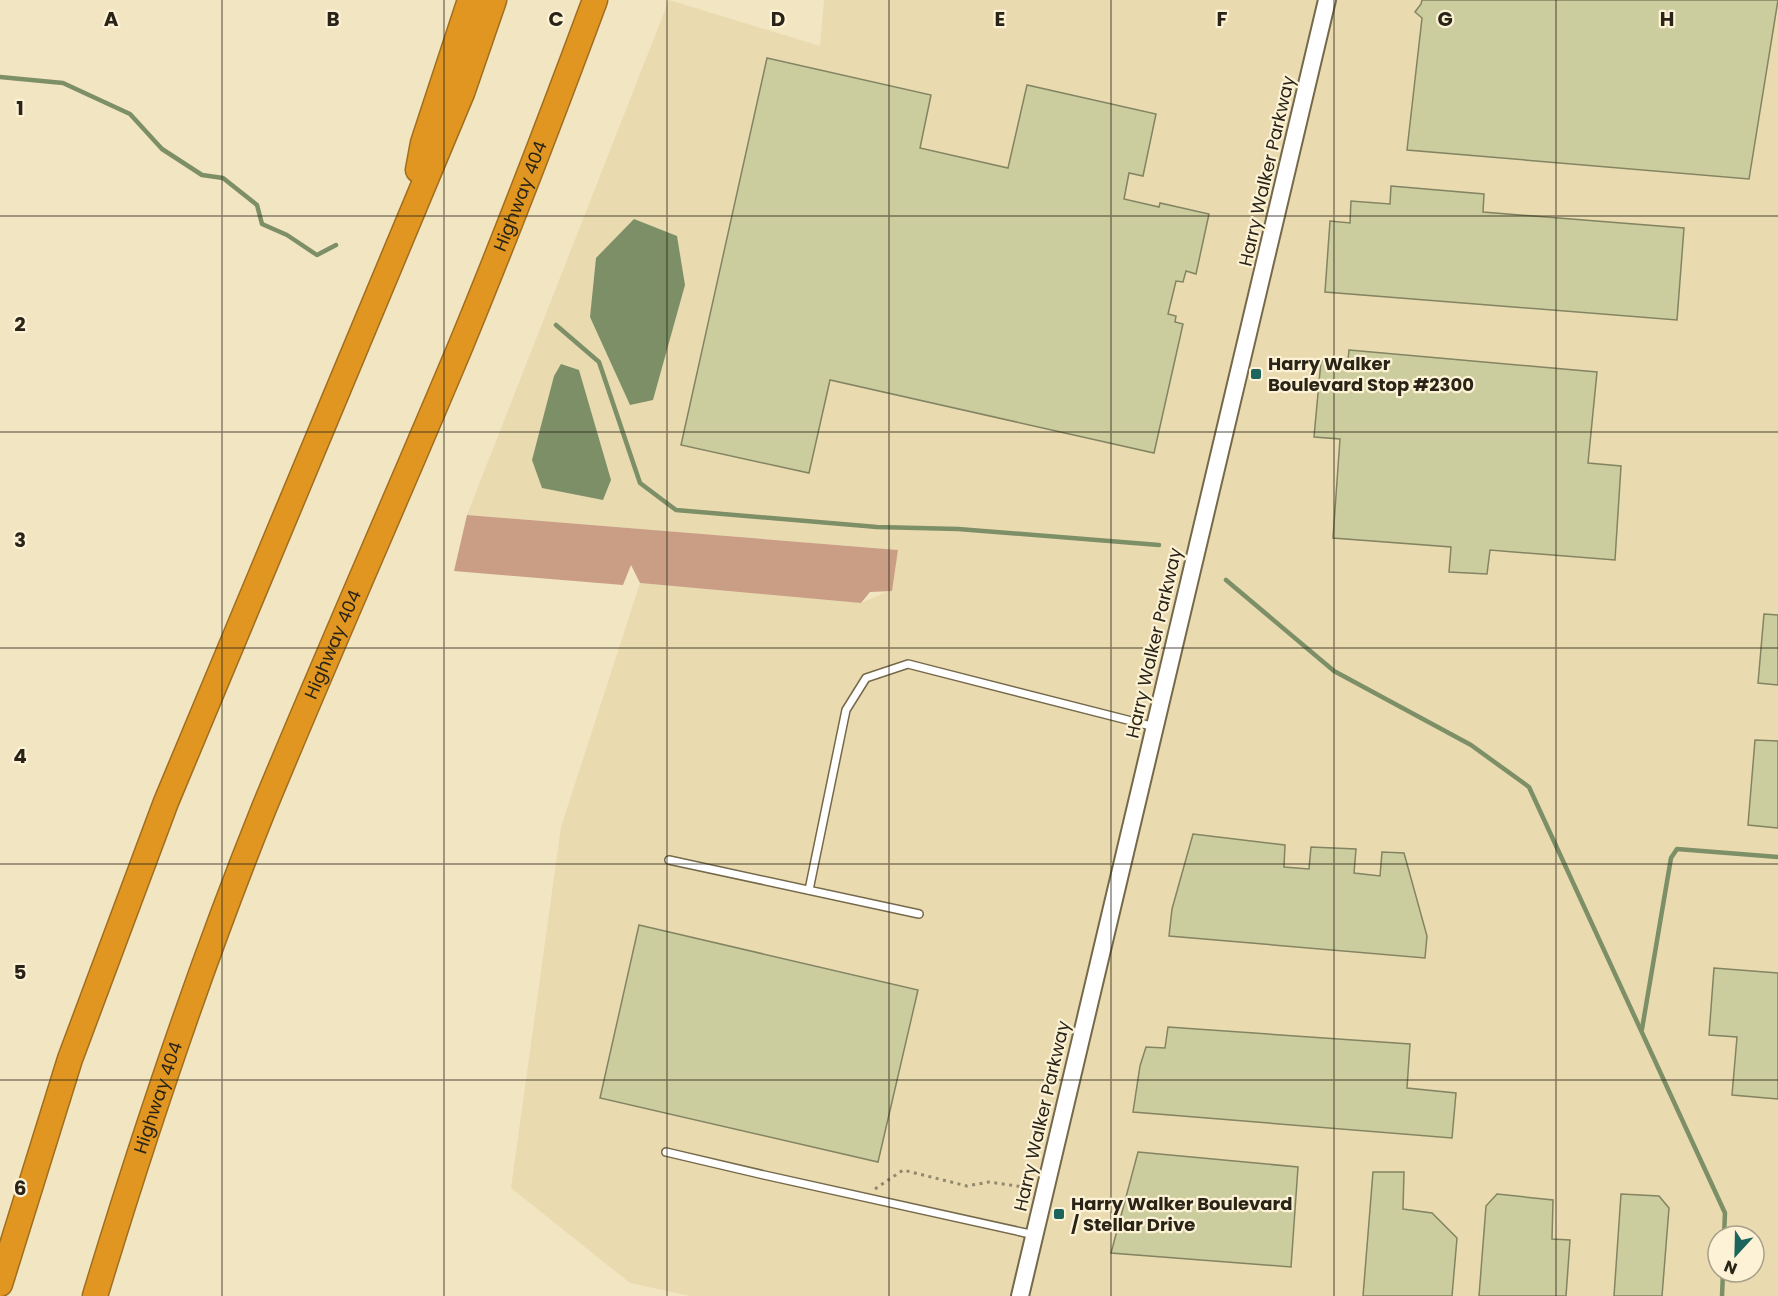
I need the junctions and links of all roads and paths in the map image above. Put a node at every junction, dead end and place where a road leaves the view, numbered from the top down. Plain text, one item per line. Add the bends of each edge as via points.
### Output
1 (470, 0) edge
2 (494, 0) edge
3 (595, 0) edge
4 (1327, 0) edge
5 (410, 214) junction
6 (1155, 727) junction
7 (669, 860) dead end
8 (808, 890) junction
9 (919, 914) dead end
10 (666, 1152) dead end
11 (1044, 1191) junction
12 (864, 1197) junction
13 (1035, 1235) junction
14 (0, 1284) edge
15 (95, 1296) edge
16 (1020, 1296) edge

1 - 5 highway via 423,143
2 - 5 highway via 462,93
3 - 15 highway, Highway 404 via 462,342 264,810 186,1014
4 - 6 street, Harry Walker Parkway
5 - 14 highway via 138,875 70,1059
6 - 8 lane via 908,664 866,678 846,710
6 - 11 street, Harry Walker Parkway
7 - 8 lane
8 - 9 lane
10 - 12 lane
11 - 12 path via 989,1182 967,1186 903,1170
11 - 13 street, Harry Walker Parkway
12 - 13 lane
13 - 16 street, Harry Walker Parkway

